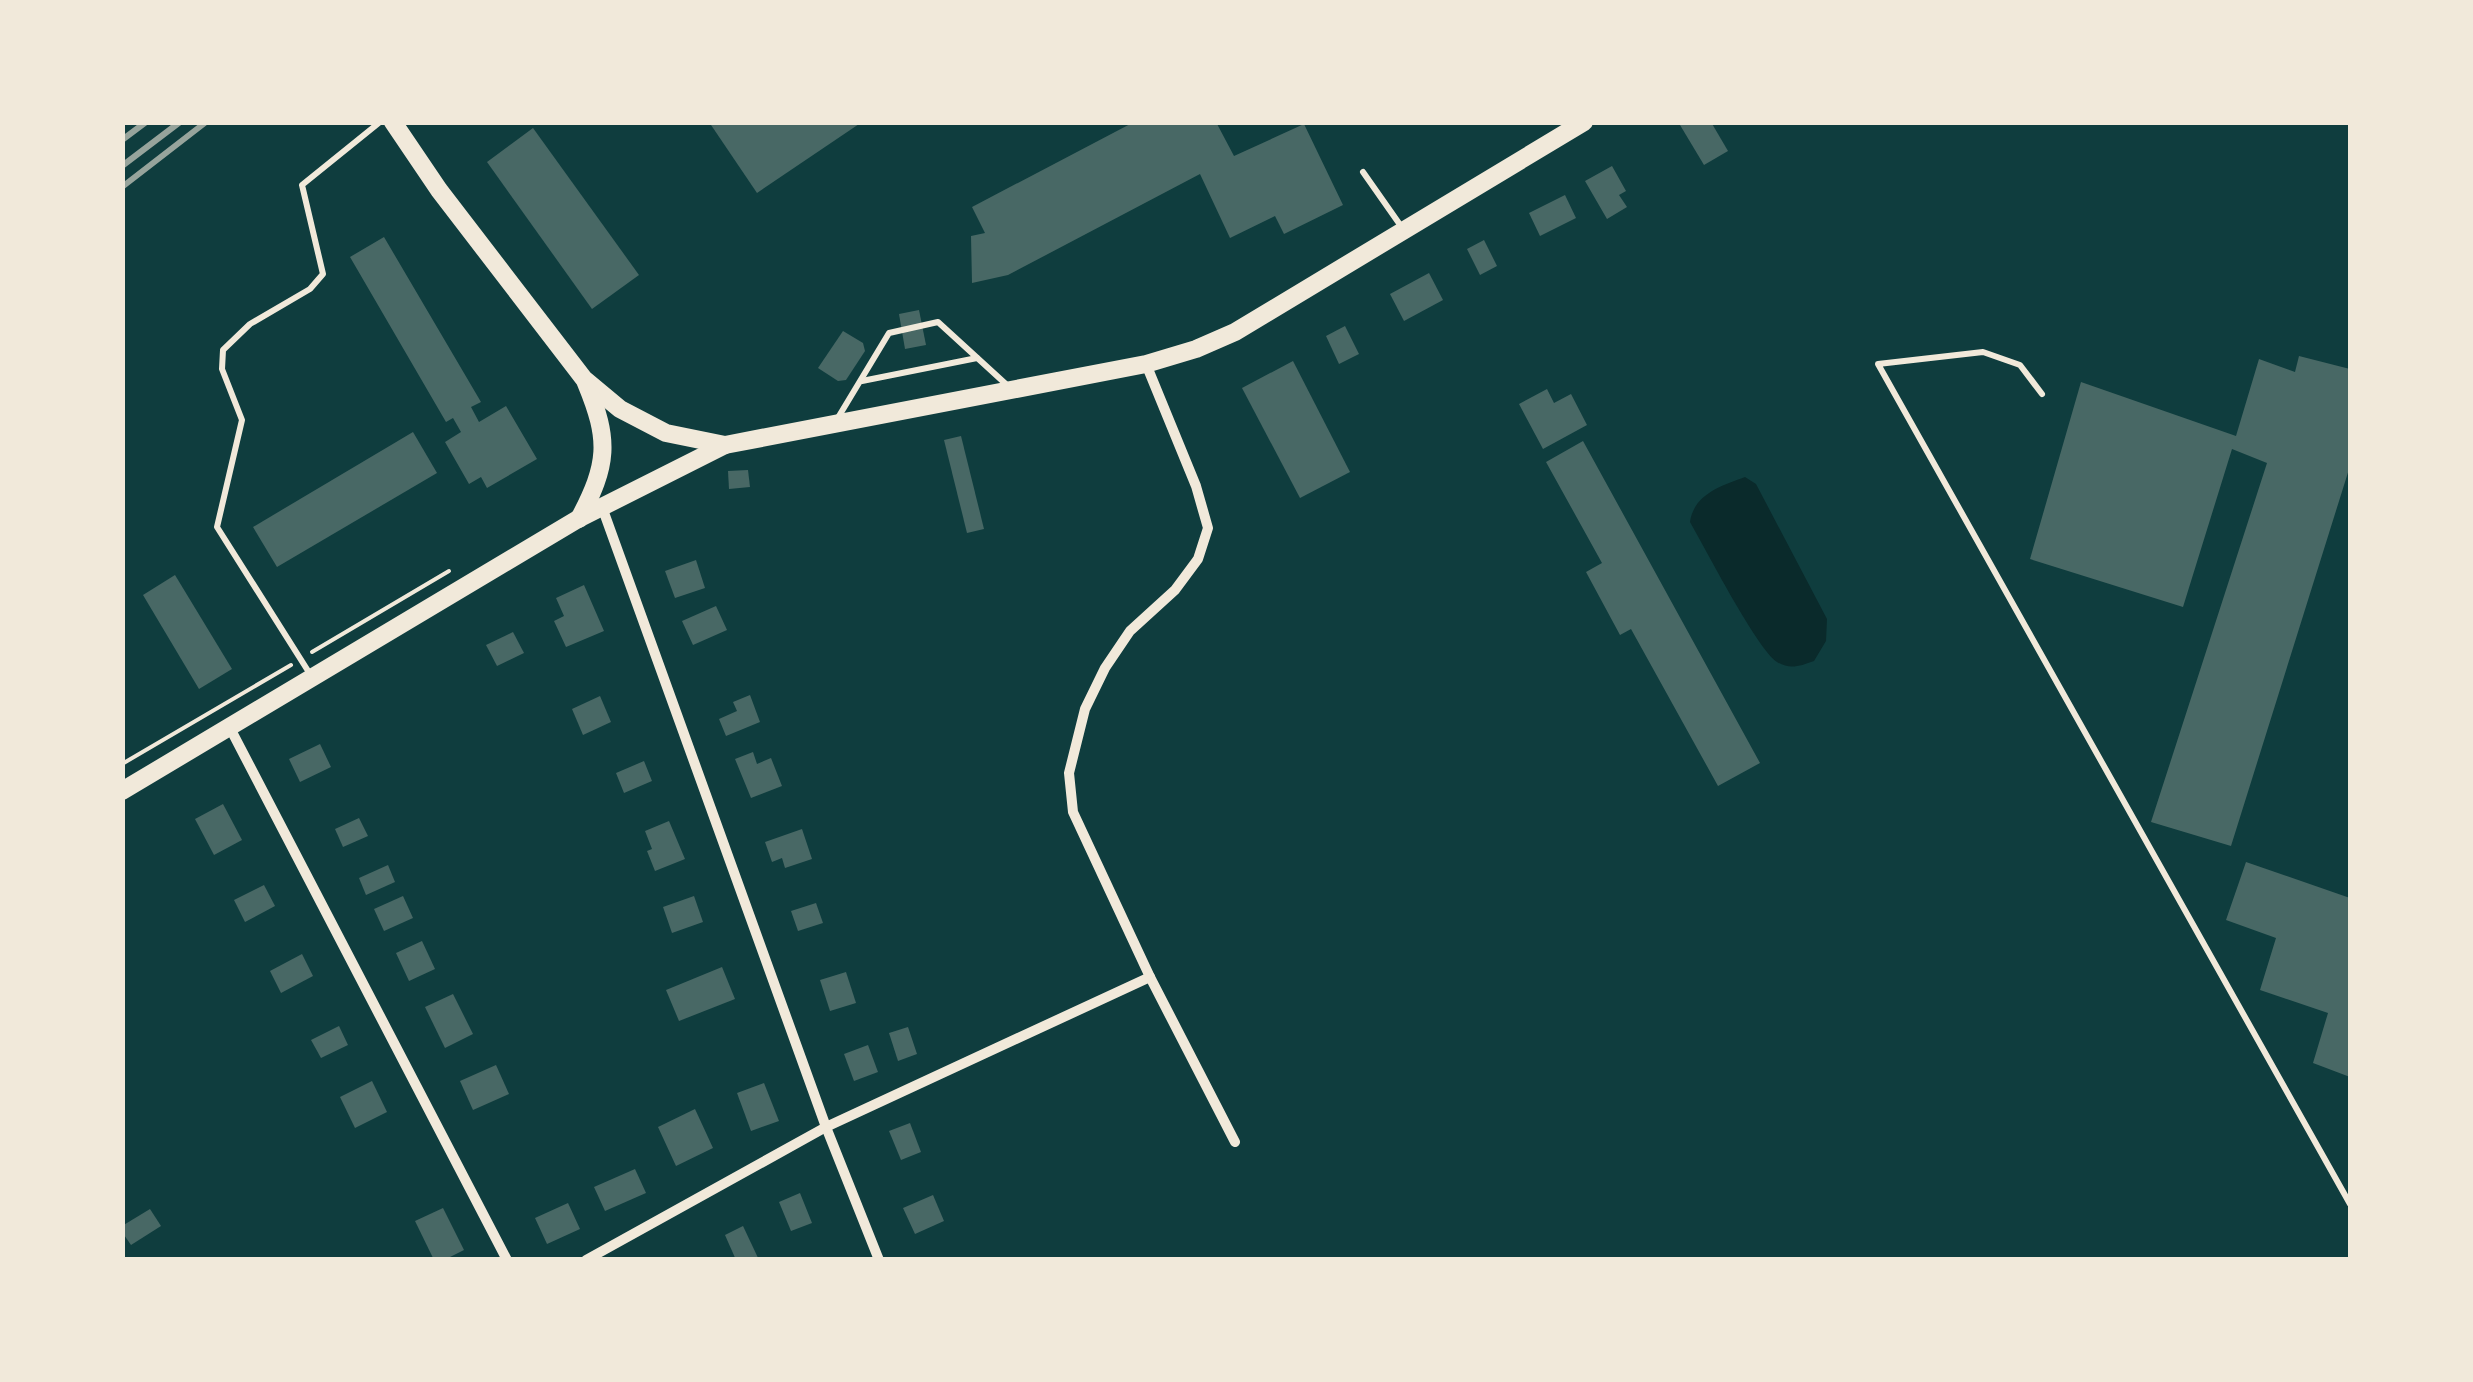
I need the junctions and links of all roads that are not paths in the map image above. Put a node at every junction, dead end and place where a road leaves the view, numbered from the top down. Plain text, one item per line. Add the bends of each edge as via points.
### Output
1 (380, 122) edge
2 (393, 122) edge
3 (1584, 122) edge
4 (1363, 172) dead end
5 (1404, 230) junction
6 (978, 358) junction
7 (1146, 364) junction
8 (584, 379) junction
9 (860, 381) junction
10 (1012, 391) junction
11 (2042, 394) dead end
12 (834, 425) junction
13 (724, 445) junction
14 (602, 507) junction
15 (578, 519) junction
16 (313, 679) junction
17 (230, 728) junction
18 (122, 791) edge
19 (1150, 977) junction
20 (826, 1127) junction
21 (1235, 1142) dead end
22 (2350, 1204) edge
23 (507, 1260) edge
24 (586, 1260) edge
25 (879, 1260) edge

1 - 16 lane via 302,185 323,274 222,350 222,369 242,420 217,527
2 - 8 main road
3 - 5 main road
4 - 5 lane
5 - 7 main road via 1235,332
6 - 9 lane
6 - 9 lane via 938,322 889,333
6 - 10 lane
7 - 10 main road
7 - 19 street via 1208,528 1198,559 1176,590 1130,631 1105,668 1085,709 1069,773 1073,812
8 - 13 main road via 666,434
8 - 15 main road via 600,415 604,454
9 - 12 lane
10 - 12 main road
11 - 22 lane via 2020,365 1982,352 1878,364
12 - 13 main road
13 - 14 main road
14 - 15 main road
14 - 20 street
15 - 16 main road
16 - 17 main road
17 - 18 main road
17 - 23 street
19 - 20 street
19 - 21 street
20 - 24 street
20 - 25 street

